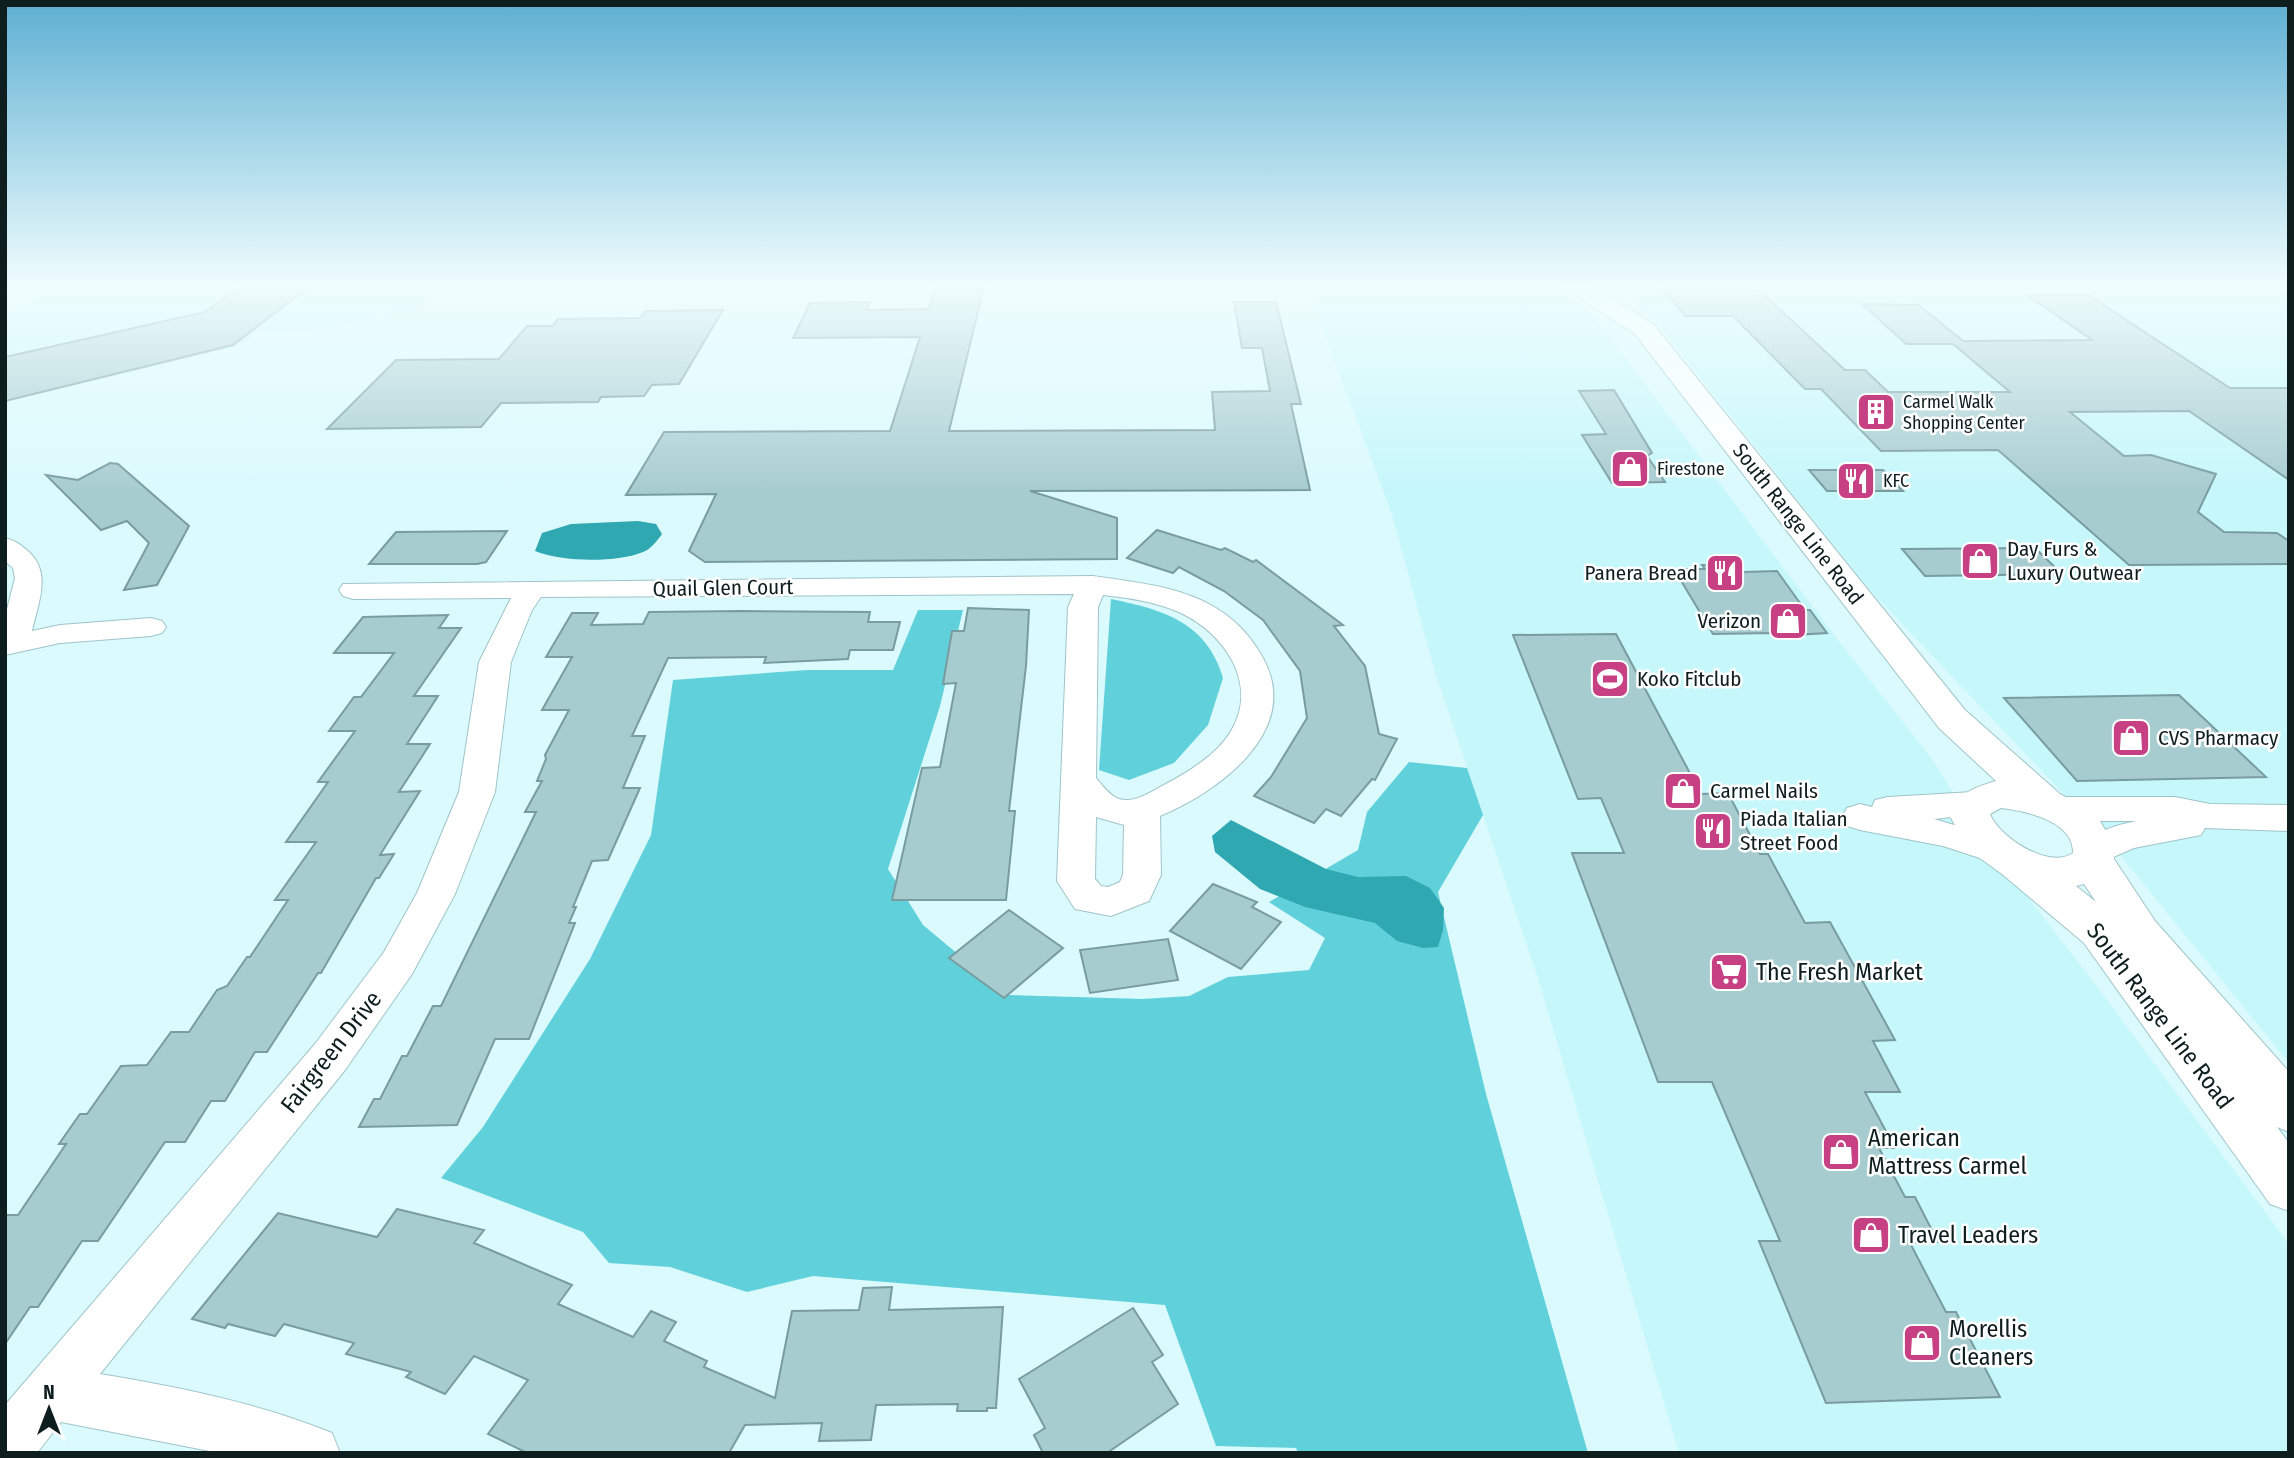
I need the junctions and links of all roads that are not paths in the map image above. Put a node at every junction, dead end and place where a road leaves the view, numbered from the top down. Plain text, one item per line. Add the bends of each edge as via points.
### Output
1 (1665, 355) edge
2 (8, 551) edge
3 (1093, 585) junction
4 (353, 590) dead end
5 (532, 590) junction
6 (151, 627) dead end
7 (9, 645) edge
8 (1952, 719) junction
9 (1081, 782) junction
10 (1975, 802) junction
11 (2052, 806) junction
12 (1142, 811) junction
13 (2210, 817) junction
14 (2289, 818) edge
15 (2005, 856) junction
16 (2093, 856) junction
17 (2289, 1109) edge
18 (2289, 1186) edge
19 (49, 1393) junction
20 (5, 1448) edge
21 (313, 1453) edge

1 - 8 main road, South Range Line Road
2 - 7 street via 26,565 29,578
3 - 5 street, Quail Glen Court
3 - 9 street via 1083,607
3 - 12 street, Quail Glen Court via 1134,590 1205,614 1231,633 1248,654 1256,680 1257,706 1248,731 1226,759 1194,784
4 - 5 street, Quail Glen Court
5 - 19 street, Fairgreen Drive via 518,609 495,662 477,792 436,894 398,963 304,1089
6 - 7 street via 60,634
8 - 10 main road, South Range Line Road via 1973,778
8 - 11 main road, South Range Line Road
9 - 12 street via 1091,796 1112,810
9 - 12 street via 1076,881 1089,899 1111,902 1135,891 1142,875
10 - 11 main road via 2000,794
10 - 15 main road, South Range Line Road via 1969,813 1972,824
10 - 15 street via 1880,810 1860,817 1947,834
11 - 13 street via 2175,809
11 - 16 main road, South Range Line Road via 2085,830 2093,841
13 - 14 street
13 - 16 street via 2192,825 2126,836
15 - 16 main road via 2034,868 2070,872 2083,868
15 - 18 main road, South Range Line Road via 2100,931
16 - 17 main road, South Range Line Road via 2139,933
19 - 20 street, Fairgreen Drive
19 - 21 street via 118,1403 281,1441

